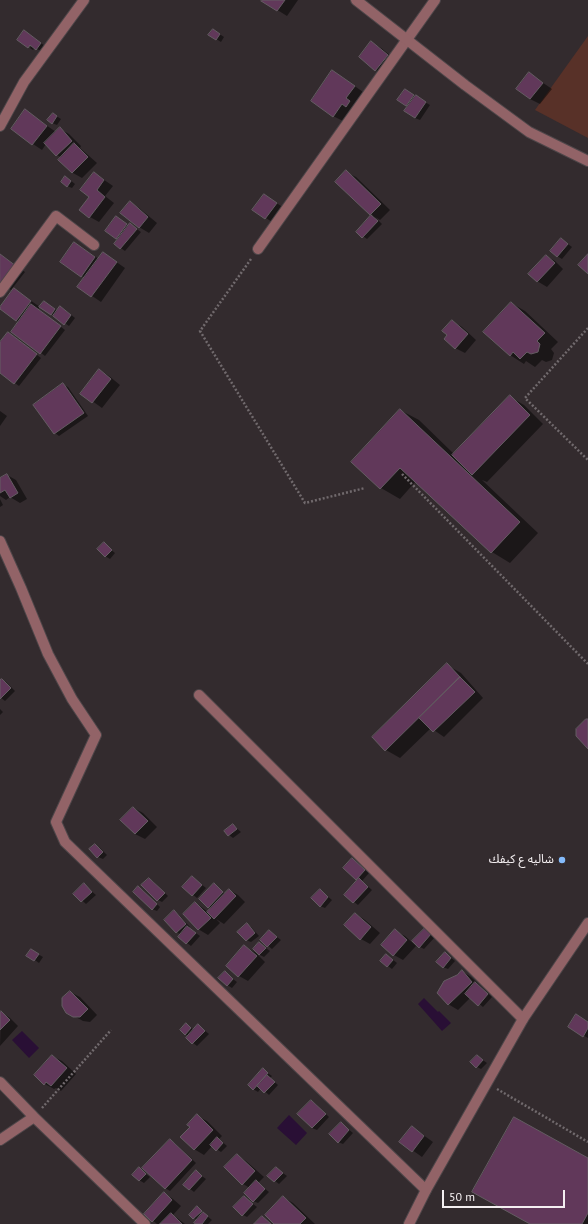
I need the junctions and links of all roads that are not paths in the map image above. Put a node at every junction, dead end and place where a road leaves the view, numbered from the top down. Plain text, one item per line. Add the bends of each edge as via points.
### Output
1 (84, 0) edge
2 (356, 0) edge
3 (435, 0) edge
4 (407, 41) junction
5 (0, 126) edge
6 (588, 161) edge
7 (94, 245) dead end
8 (258, 249) road end
9 (0, 292) edge
10 (0, 542) edge
11 (199, 695) dead end
12 (588, 923) edge
13 (523, 1019) junction
14 (0, 1082) edge
15 (34, 1117) junction
16 (0, 1140) edge
17 (426, 1190) junction
18 (145, 1224) edge
19 (409, 1224) edge

1 - 5 street via 24,82
2 - 4 street
3 - 4 street
4 - 6 street via 530,132
4 - 8 street
7 - 9 street via 56,216
10 - 17 street via 48,654 72,699 96,736 56,822 65,842
11 - 13 street
12 - 13 street
13 - 17 street
14 - 15 street
15 - 16 street
15 - 18 street
17 - 19 street

